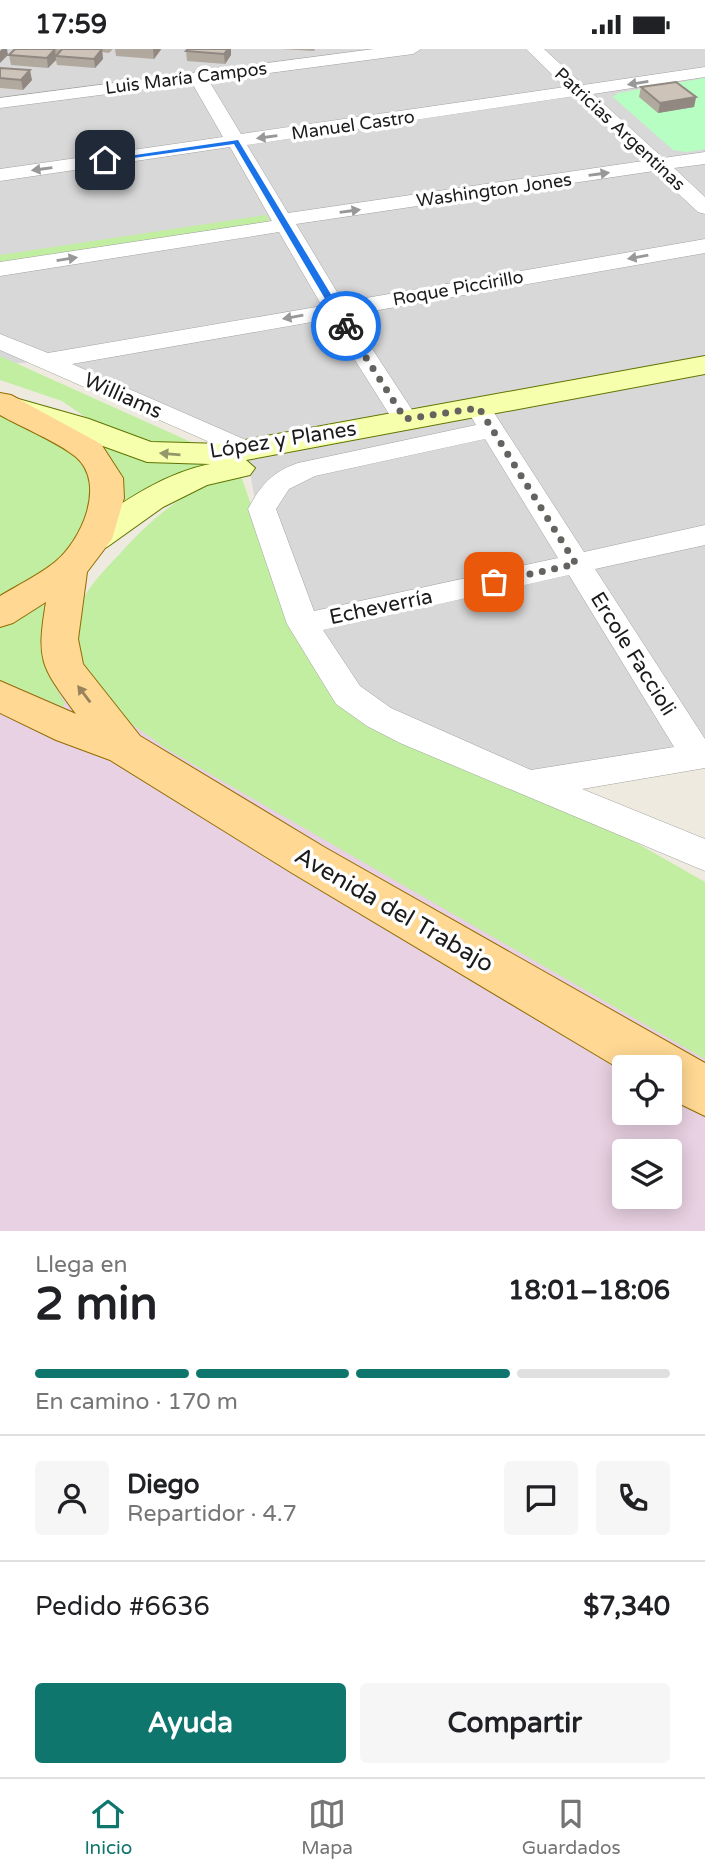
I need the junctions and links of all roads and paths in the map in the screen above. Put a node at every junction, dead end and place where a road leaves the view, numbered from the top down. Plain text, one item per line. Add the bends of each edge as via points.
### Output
1 (413, 49) edge
2 (534, 49) edge
3 (705, 72) edge
4 (197, 76) junction
5 (579, 92) junction
6 (0, 103) edge
7 (236, 141) junction
8 (705, 158) edge
9 (659, 166) junction
10 (0, 175) edge
11 (705, 208) edge
12 (281, 218) junction
13 (705, 246) edge
14 (0, 250) edge
15 (0, 269) edge
16 (335, 309) junction
17 (0, 341) edge
18 (46, 361) junction
19 (705, 365) edge
20 (4, 403) edge
21 (405, 419) junction
22 (486, 419) junction
23 (246, 450) junction
24 (705, 535) edge
25 (94, 539) junction
26 (576, 564) junction
27 (69, 570) junction
28 (0, 614) edge
29 (303, 624) junction
30 (0, 696) edge
31 (125, 748) junction
32 (702, 756) edge
33 (529, 784) junction
34 (705, 856) edge
35 (643, 1055) edge
36 (682, 1078) edge
37 (705, 1091) edge

1 - 4 street, Luis María Campos
2 - 5 street, Patricias Argentinas
3 -> 5 street, Manuel Castro
4 - 6 street, Luis María Campos
4 - 7 street
5 -> 7 street, Manuel Castro
5 - 9 street, Patricias Argentinas
7 -> 10 street, Manuel Castro
7 - 12 street
8 - 9 street, Washington Jones
9 - 11 street, Patricias Argentinas
12 -> 9 street, Washington Jones
12 - 14 street, Washington Jones
15 -> 12 street, Washington Jones
12 - 16 street
13 -> 16 street, Roque Piccirillo
16 -> 18 street, Roque Piccirillo
16 - 21 street
17 - 18 street, Williams
18 - 23 street, Williams
19 - 22 main road, López y Planes
23 -> 20 main road, López y Planes via 180,455 147,452
20 - 25 main road via 89,451 106,478 107,498
21 - 22 main road, López y Planes
21 - 23 main road, López y Planes
22 - 25 main road, López y Planes via 450,421 197,477 150,499
22 - 26 street, Ercole Faccioli
22 - 29 street, López y Planes via 308,469 285,477 272,489 262,509
24 - 26 street, Echeverría
25 - 27 main road
26 - 29 street, Echeverría
26 - 32 street, Ercole Faccioli
27 - 28 main road
31 -> 27 main road, Avenida del Trabajo via 64,668 59,639
29 - 33 street via 348,695 379,717
30 - 31 main road, Avenida del Trabajo
31 - 35 main road, Avenida del Trabajo
32 - 33 street
33 - 34 street
36 - 37 main road

